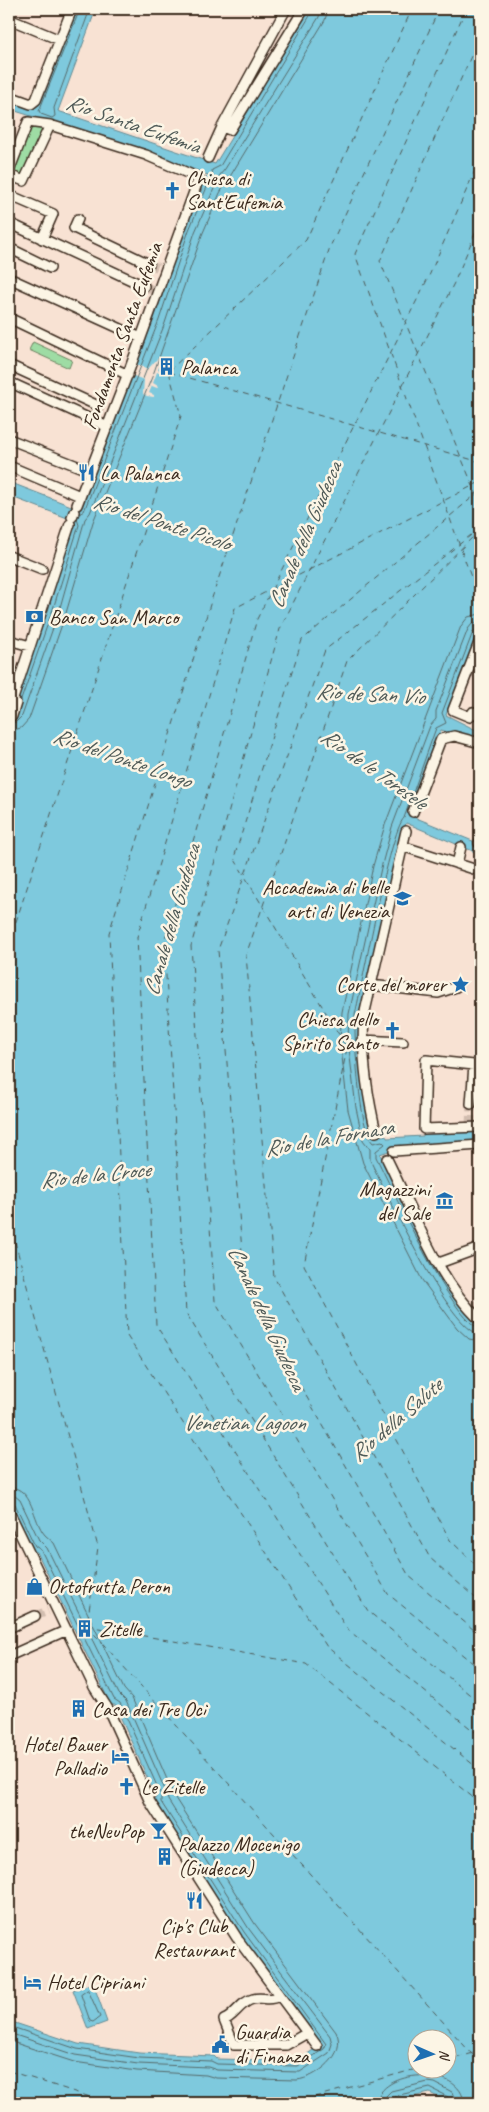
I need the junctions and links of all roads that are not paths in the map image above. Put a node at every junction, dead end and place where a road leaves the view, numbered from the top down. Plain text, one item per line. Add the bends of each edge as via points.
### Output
1 (72, 9) edge
2 (286, 9) edge
3 (304, 9) edge
4 (9, 19) edge
5 (60, 40) junction
6 (9, 96) edge
7 (50, 125) junction
8 (226, 128) junction
9 (208, 158) dead end
10 (9, 171) edge
11 (9, 175) edge
12 (9, 195) edge
13 (78, 219) dead end
14 (9, 222) edge
15 (44, 234) junction
16 (9, 248) edge
17 (149, 264) tunnel mouth
18 (50, 268) dead end
19 (9, 278) edge
20 (152, 289) junction
21 (9, 318) edge
22 (141, 338) junction
23 (11, 368) edge
24 (126, 375) junction
25 (9, 382) edge
26 (96, 405) tunnel mouth
27 (108, 428) junction
28 (9, 439) edge
29 (9, 466) edge
30 (90, 471) junction
31 (75, 511) junction
32 (9, 556) edge
33 (49, 571) junction
34 (9, 640) edge
35 (480, 640) edge
36 (30, 646) junction
37 (11, 703) edge
38 (9, 715) edge
39 (480, 715) edge
40 (480, 743) edge
41 (413, 812) dead end
42 (406, 831) dead end
43 (402, 846) junction
44 (461, 847) dead end
45 (457, 864) junction
46 (480, 871) edge
47 (371, 985) junction
48 (456, 987) dead end
49 (362, 1040) junction
50 (402, 1042) dead end
51 (471, 1104) tunnel mouth
52 (480, 1127) edge
53 (376, 1132) dead end
54 (480, 1145) edge
55 (394, 1151) dead end
56 (387, 1159) dead end
57 (480, 1248) edge
58 (439, 1263) junction
59 (480, 1320) edge
60 (9, 1511) edge
61 (35, 1616) tunnel mouth
62 (9, 1628) edge
63 (67, 1630) junction
64 (9, 1656) edge
65 (280, 1996) junction
66 (307, 2033) junction
67 (317, 2046) dead end

1 - 5 street
2 - 8 street
3 - 8 street
4 - 5 street
5 - 6 street via 36,100 31,104
7 - 10 street via 28,122
7 - 11 street via 24,181
7 - 20 street, Fondamenta Santa Eufemia via 146,155 199,178 163,270
8 - 9 street
12 - 15 street via 53,214
13 - 17 street via 74,228
14 - 15 street
15 - 20 street via 75,254
16 - 18 street
19 - 22 street
20 - 22 street, Fondamenta Santa Eufemia
21 - 24 street
22 - 24 street, Fondamenta Santa Eufemia
23 - 26 street
24 - 27 street, Fondamenta Santa Eufemia
25 - 27 street
27 - 30 street, Fondamenta Santa Eufemia
28 - 30 street
29 - 31 street
30 - 31 street, Fondamenta Santa Eufemia
31 - 33 street, Fondamenta Santa Eufemia
32 - 33 street
33 - 36 street, Fondamenta Santa Eufemia
34 - 36 street
35 - 39 street via 453,710 470,717 473,712
36 - 37 street, Fondamenta Santa Eufemia
37 - 38 street, Fondamenta Santa Eufemia via 16,703 12,716
40 - 41 street via 454,736 441,739
42 - 43 street
43 - 45 street
43 - 47 street
44 - 45 street
45 - 46 street
47 - 48 street via 438,993
47 - 49 street
49 - 50 street
49 - 53 street
51 - 52 street via 474,1065 426,1060 424,1129
54 - 55 street
56 - 58 street
57 - 58 street
58 - 59 street
60 - 63 street via 52,1609
61 - 62 street
63 - 64 street
63 - 65 street via 108,1709 150,1802 238,1939
65 - 66 street
65 - 66 street via 271,2000 253,1999 224,2020 234,2045 286,2045
66 - 67 street

